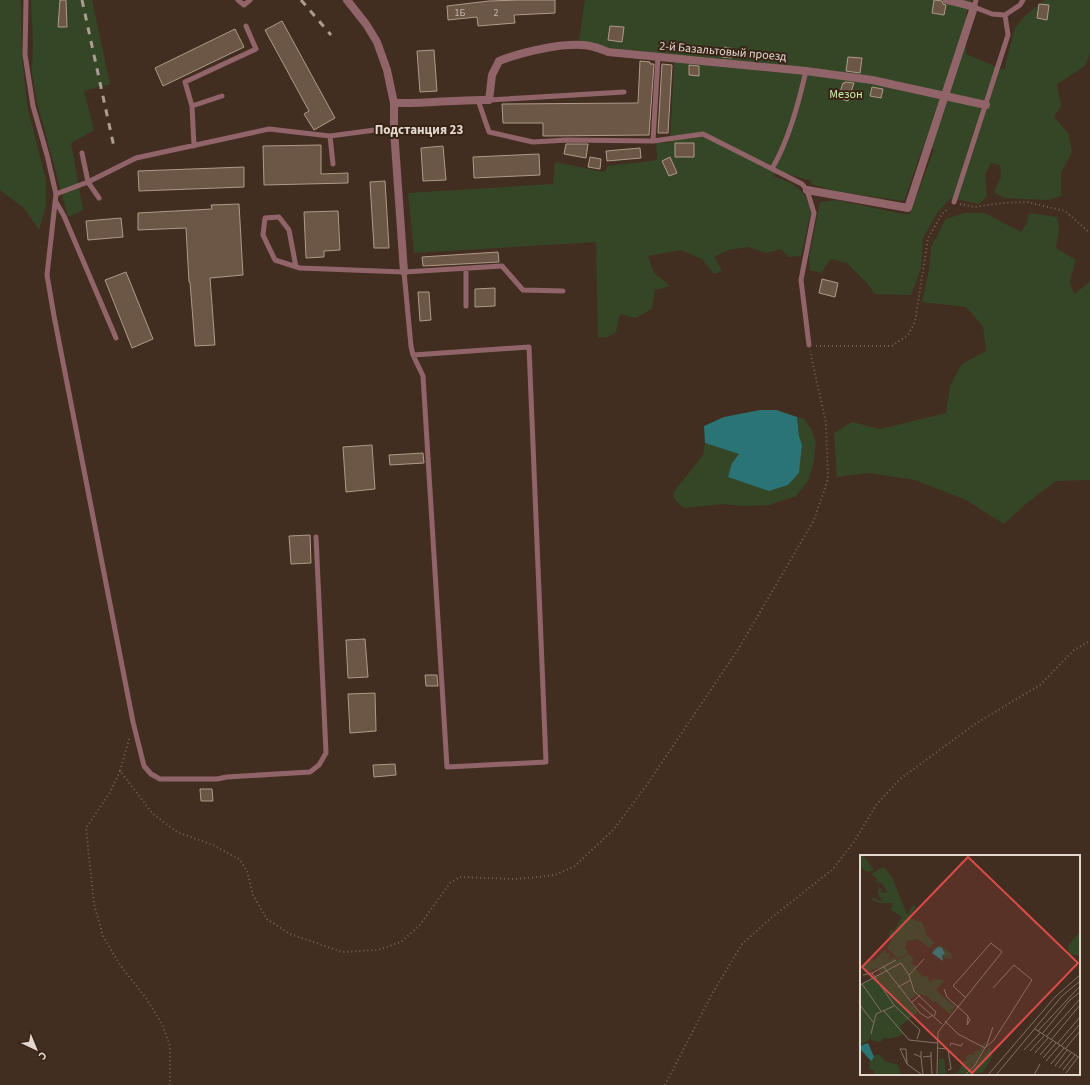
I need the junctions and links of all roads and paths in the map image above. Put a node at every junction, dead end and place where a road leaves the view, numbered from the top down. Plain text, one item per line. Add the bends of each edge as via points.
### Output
1 (26, 0) edge
2 (238, 0) edge
3 (250, 0) edge
4 (347, 0) edge
5 (948, 0) edge
6 (1023, 0) edge
7 (975, 4) edge
8 (1005, 15) junction
9 (246, 26) dead end
10 (658, 57) junction
11 (806, 71) junction
12 (624, 92) dead end
13 (222, 96) dead end
14 (946, 96) junction
15 (478, 100) junction
16 (489, 100) junction
17 (394, 103) junction
18 (986, 105) junction
19 (192, 106) junction
20 (394, 130) junction
21 (330, 136) junction
22 (653, 141) junction
23 (194, 146) junction
24 (82, 153) dead end
25 (333, 164) dead end
26 (772, 169) junction
27 (88, 182) junction
28 (807, 190) junction
29 (56, 194) junction
30 (99, 198) dead end
31 (56, 202) junction
32 (954, 202) junction
33 (1090, 233) edge
34 (296, 267) junction
35 (466, 269) junction
36 (404, 272) junction
37 (563, 292) dead end
38 (466, 306) dead end
39 (116, 338) dead end
40 (809, 344) junction
41 (413, 355) junction
42 (316, 537) dead end
43 (1090, 641) edge
44 (133, 722) junction
45 (120, 771) junction
46 (170, 1085) edge
47 (665, 1085) edge

1 - 29 lane via 25,55 33,106
2 - 3 lane via 244,5
4 - 17 street via 377,42 387,70
5 - 7 street
6 - 8 lane
7 - 8 lane via 992,14
7 - 14 street
8 - 18 lane via 1008,35
9 - 19 lane via 256,49 185,82
10 - 11 street, 2-й Базальтовый проезд
10 - 16 street, 2-й Базальтовый проезд via 608,52 592,46 564,45 514,55 499,61 492,75
10 - 22 lane
11 - 14 street, 2-й Базальтовый проезд via 872,80
11 - 26 lane via 782,152
12 - 16 lane
13 - 19 lane
14 - 18 street, 2-й Базальтовый проезд
14 - 28 street via 908,208
15 - 16 street
15 - 17 street
15 - 22 lane via 489,132 533,142
17 - 20 street
18 - 32 lane
19 - 23 lane
20 - 21 lane
20 - 36 street
21 - 23 lane via 269,129
21 - 25 lane
22 - 26 lane via 703,134
23 - 27 lane via 136,158
24 - 27 lane
26 - 28 lane via 802,184
27 - 29 lane
27 - 30 lane
28 - 40 lane via 814,213 801,280
29 - 31 lane
31 - 39 lane
31 - 44 lane via 47,275
32 - 33 path via 974,207 1027,202 1065,211
32 - 40 path via 942,214 928,238 915,322 908,335 892,346
34 - 34 lane via 275,260 263,235 265,218 279,216 289,230
34 - 36 lane
35 - 36 lane
35 - 37 lane via 502,266 523,290
35 - 38 lane
36 - 41 lane
40 - 45 path via 826,423 828,479 814,520 739,648 646,786 614,829 575,866 538,877 460,877 450,883 419,926 401,942 378,950 342,952 290,934 267,919 253,895 247,871 239,859 213,845 178,832 153,814
41 - 41 lane via 423,376 448,767 546,762 529,347
42 - 44 lane via 326,753 319,765 310,772 217,779 160,779 144,766
43 - 47 path via 1074,650 1040,685 975,724 900,779 876,805 854,842 832,870 770,918 742,944 712,994
44 - 45 path
45 - 46 path via 109,794 86,828 94,904 103,936 120,965 146,998 162,1024 170,1046

